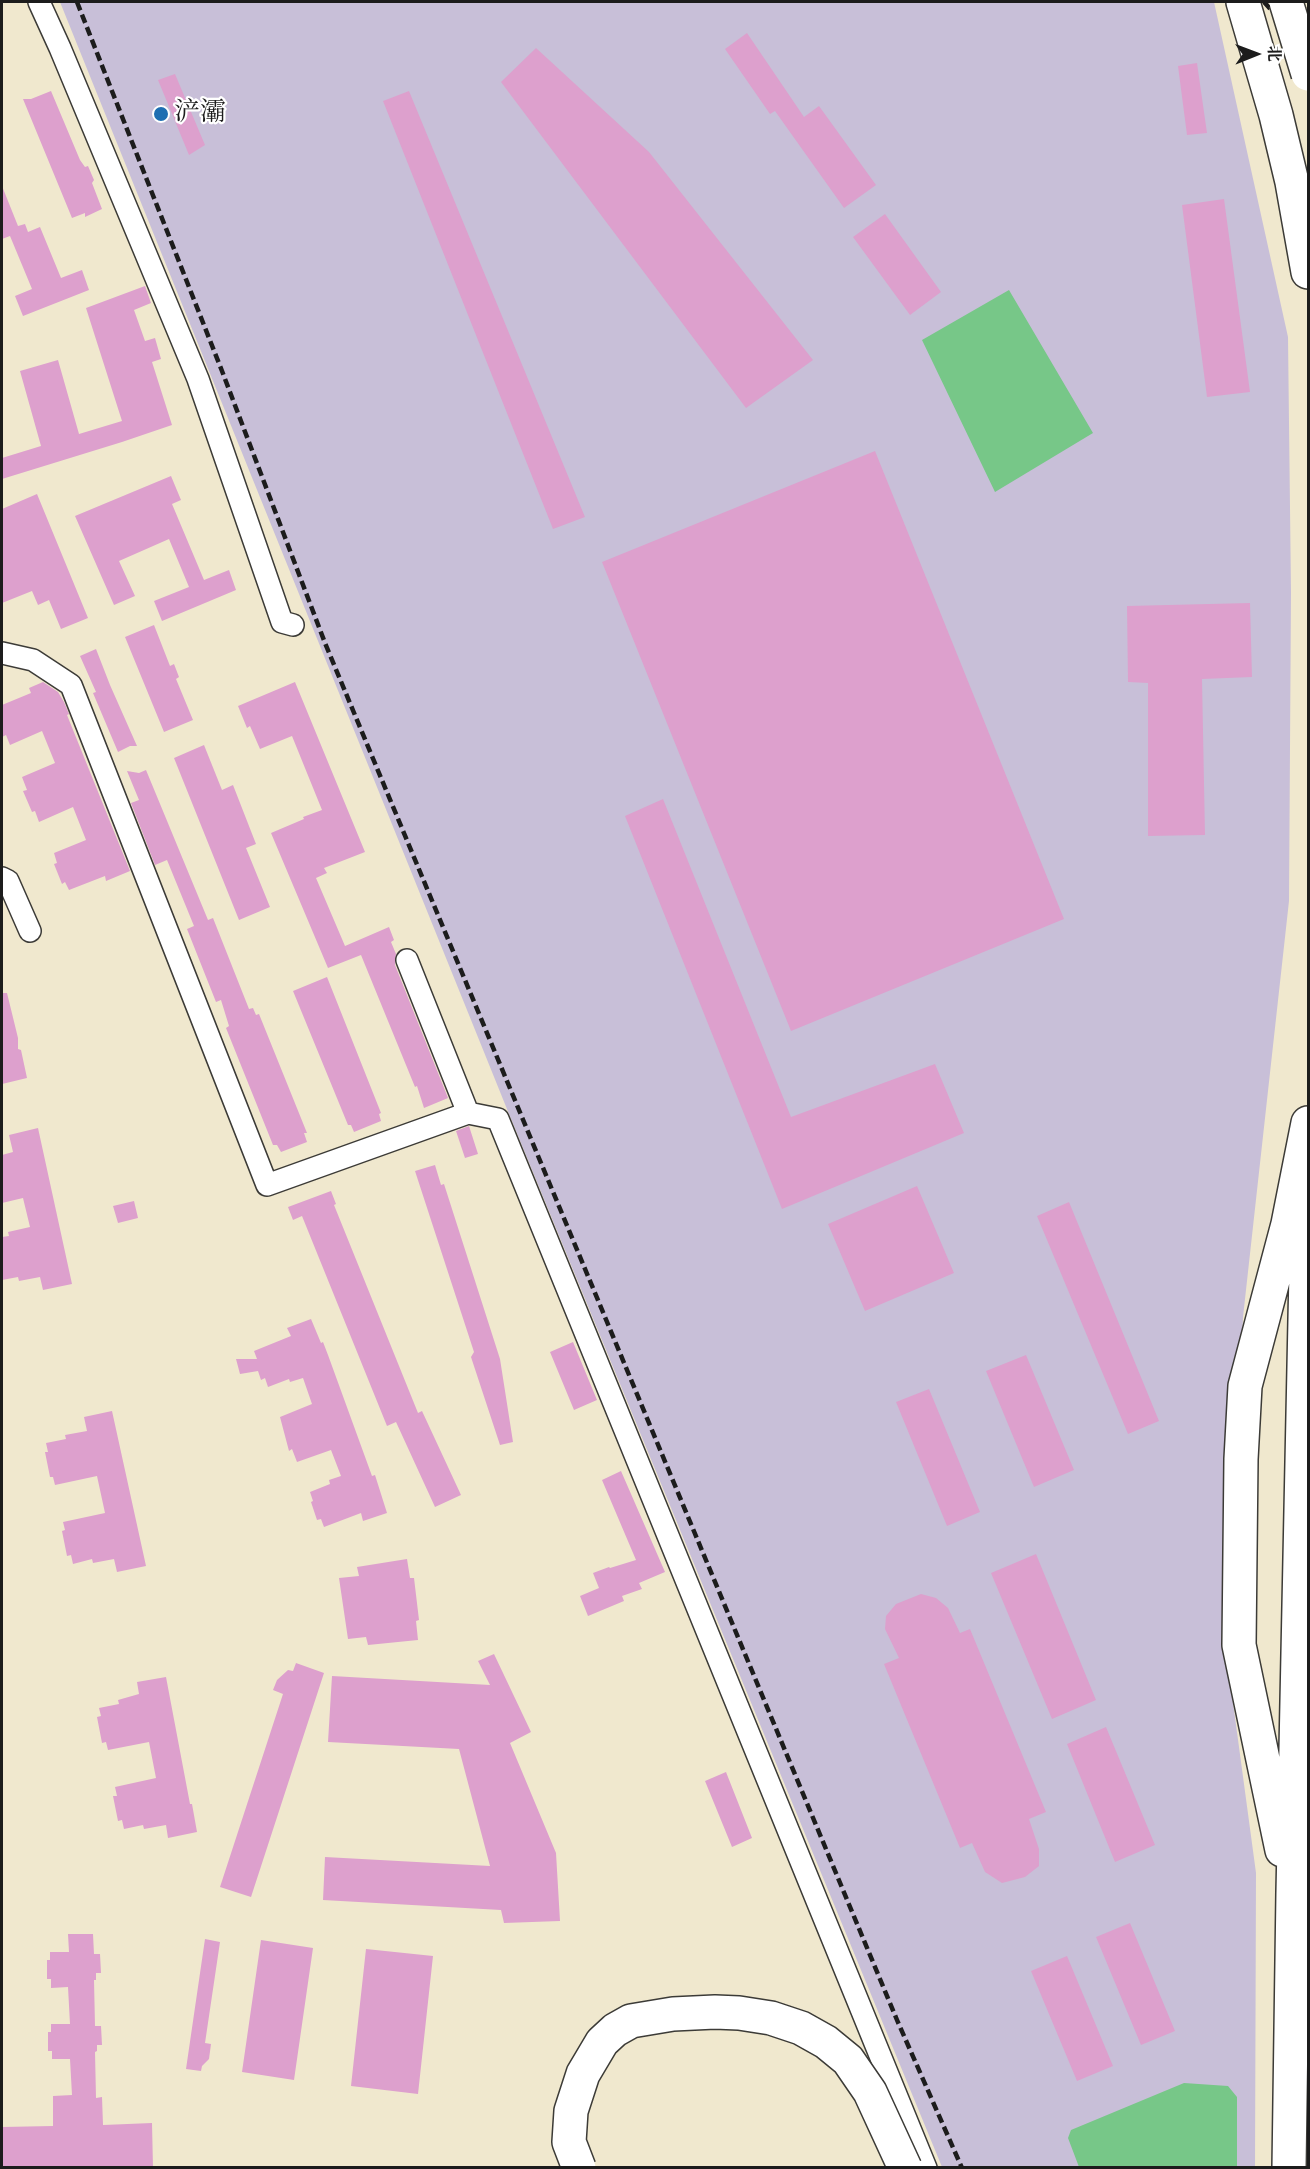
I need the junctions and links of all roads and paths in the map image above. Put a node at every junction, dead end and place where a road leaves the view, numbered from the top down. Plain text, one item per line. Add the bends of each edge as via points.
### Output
1 (39, 2) edge
2 (1243, 2) edge
3 (1286, 2) edge
4 (1308, 74) edge
5 (1308, 272) edge
6 (293, 625) dead end
7 (2, 653) edge
8 (2, 879) edge
9 (30, 931) dead end
10 (407, 960) dead end
11 (468, 1113) junction
12 (1308, 1123) edge
13 (1308, 1176) edge
14 (1293, 1892) junction
15 (579, 2168) edge
16 (905, 2168) edge
17 (926, 2168) edge
18 (1289, 2168) edge

1 - 6 street via 198,379 282,622
2 - 5 highway via 1276,115
3 - 4 highway, bridge
7 - 11 street via 33,660 71,685 267,1185
8 - 9 street via 8,881
10 - 11 street
11 - 17 street via 498,1119
12 - 14 highway via 1288,1224 1245,1386 1241,1459 1239,1645
13 - 14 highway
14 - 18 highway
15 - 16 highway, bridge via 569,2142 571,2111 583,2074 602,2042 631,2021 716,2012 771,2018 801,2028 848,2060 870,2092

